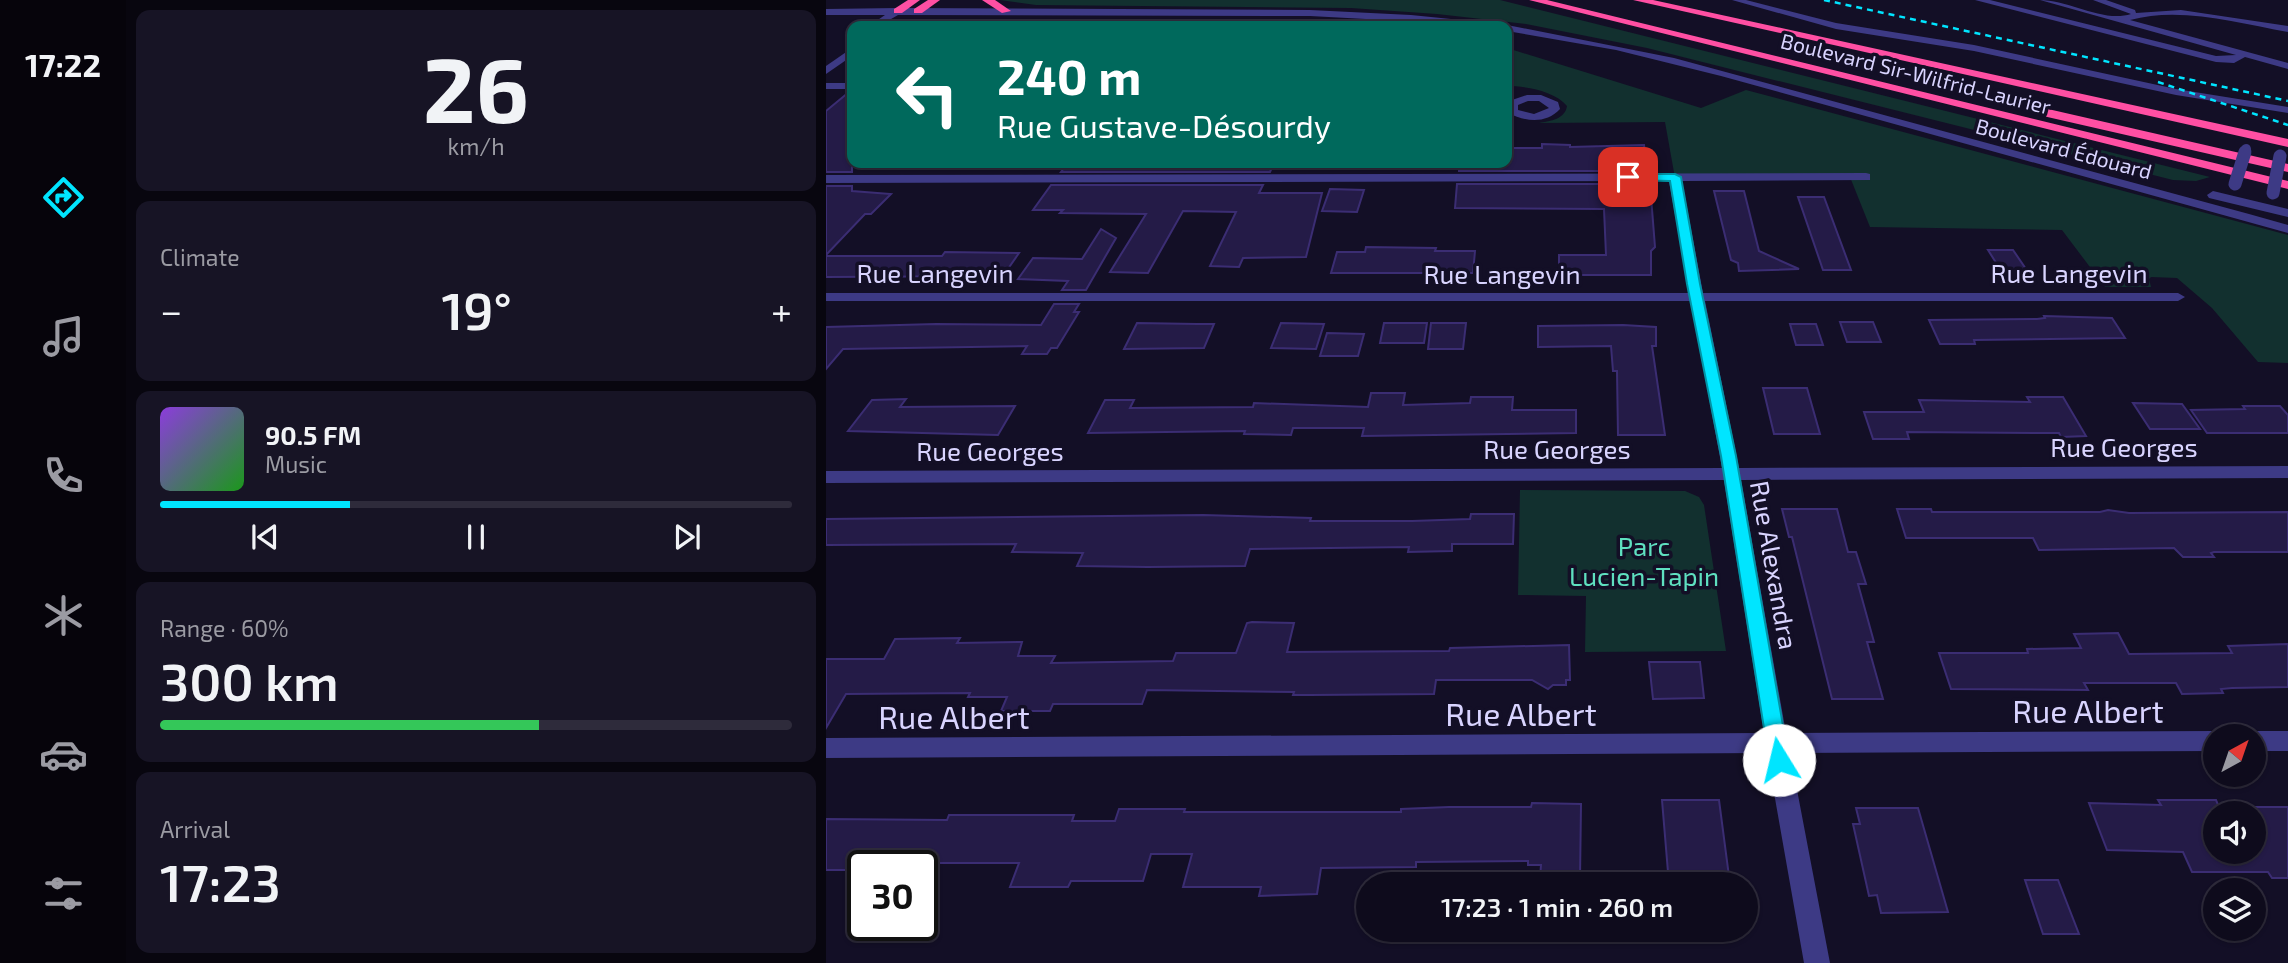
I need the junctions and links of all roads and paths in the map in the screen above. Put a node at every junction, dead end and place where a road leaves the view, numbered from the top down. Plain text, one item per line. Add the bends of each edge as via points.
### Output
1 (935, 0) edge
2 (987, 0) edge
3 (1534, 0) edge
4 (1584, 0) edge
5 (1638, 0) edge
6 (1736, 0) edge
7 (1979, 0) edge
8 (2044, 0) edge
9 (2096, 0) edge
10 (1765, 3) edge
11 (916, 6) edge
12 (1819, 10) dead end
13 (826, 12) edge
14 (1170, 13) junction
15 (1210, 13) junction
16 (2138, 14) junction
17 (1838, 15) dead end
18 (1001, 17) junction
19 (826, 18) edge
20 (896, 18) edge
21 (2122, 20) junction
22 (1164, 21) edge
23 (1204, 21) edge
24 (1430, 21) edge
25 (1752, 24) junction
26 (1512, 29) edge
27 (2288, 29) edge
28 (1883, 33) junction
29 (2244, 54) junction
30 (847, 55) edge
31 (2288, 66) edge
32 (826, 71) edge
33 (826, 86) edge
34 (847, 86) edge
35 (1512, 95) edge
36 (1520, 99) dead end
37 (2288, 110) edge
38 (2249, 134) junction
39 (2285, 142) edge
40 (2288, 168) edge
41 (1675, 177) junction
42 (1866, 177) dead end
43 (826, 179) edge
44 (2288, 185) edge
45 (2229, 205) junction
46 (2269, 209) junction
47 (2288, 213) edge
48 (2267, 223) junction
49 (2288, 229) edge
50 (826, 297) edge
51 (1696, 297) junction
52 (2178, 297) dead end
53 (2288, 472) edge
54 (1731, 473) junction
55 (826, 477) edge
56 (2203, 741) edge
57 (2266, 741) edge
58 (2288, 741) edge
59 (1776, 744) junction
60 (826, 748) edge
61 (1817, 963) edge

1 - 11 highway
2 - 18 highway
3 - 44 highway, Boulevard Sir-Wilfrid-Laurier
4 - 40 highway, Boulevard Sir-Wilfrid-Laurier
5 - 25 highway
6 - 10 street
7 - 29 street via 2216,59 2234,60
8 - 21 street
9 - 16 street
10 - 12 street
10 - 25 street
10 - 28 street via 1836,26
11 - 18 street
11 - 20 highway
13 - 20 street
14 - 15 street
14 - 18 street
14 - 18 street
14 - 22 street
15 - 23 street
15 - 24 street via 1344,14
16 - 21 street
16 - 27 street via 2188,15
16 - 29 street
17 - 28 street via 1880,28
18 - 20 street
19 - 20 street
21 - 29 street
25 - 38 highway
26 - 45 street, Boulevard Édouard via 1620,49
28 - 37 street
29 - 31 street
30 - 32 street
33 - 34 street
35 - 36 street
38 - 39 highway
38 - 45 street, bridge
39 - 46 street, bridge
41 - 42 street
41 - 43 street
41 - 51 street, Rue Alexandra
45 - 46 street, Boulevard Édouard
45 - 48 street, Boulevard Édouard
46 - 47 street, Boulevard Édouard
46 - 48 street
48 - 49 street, Boulevard Édouard
50 - 51 street, Rue Langevin
51 - 52 street, Rue Langevin
51 - 54 street, Rue Alexandra
53 - 54 street, Rue Georges
54 - 55 street, Rue Georges
54 - 59 street, Rue Alexandra
56 - 59 street, Rue Albert
57 - 58 street
59 - 60 street, Rue Albert
59 - 61 street, Rue Alexandra

